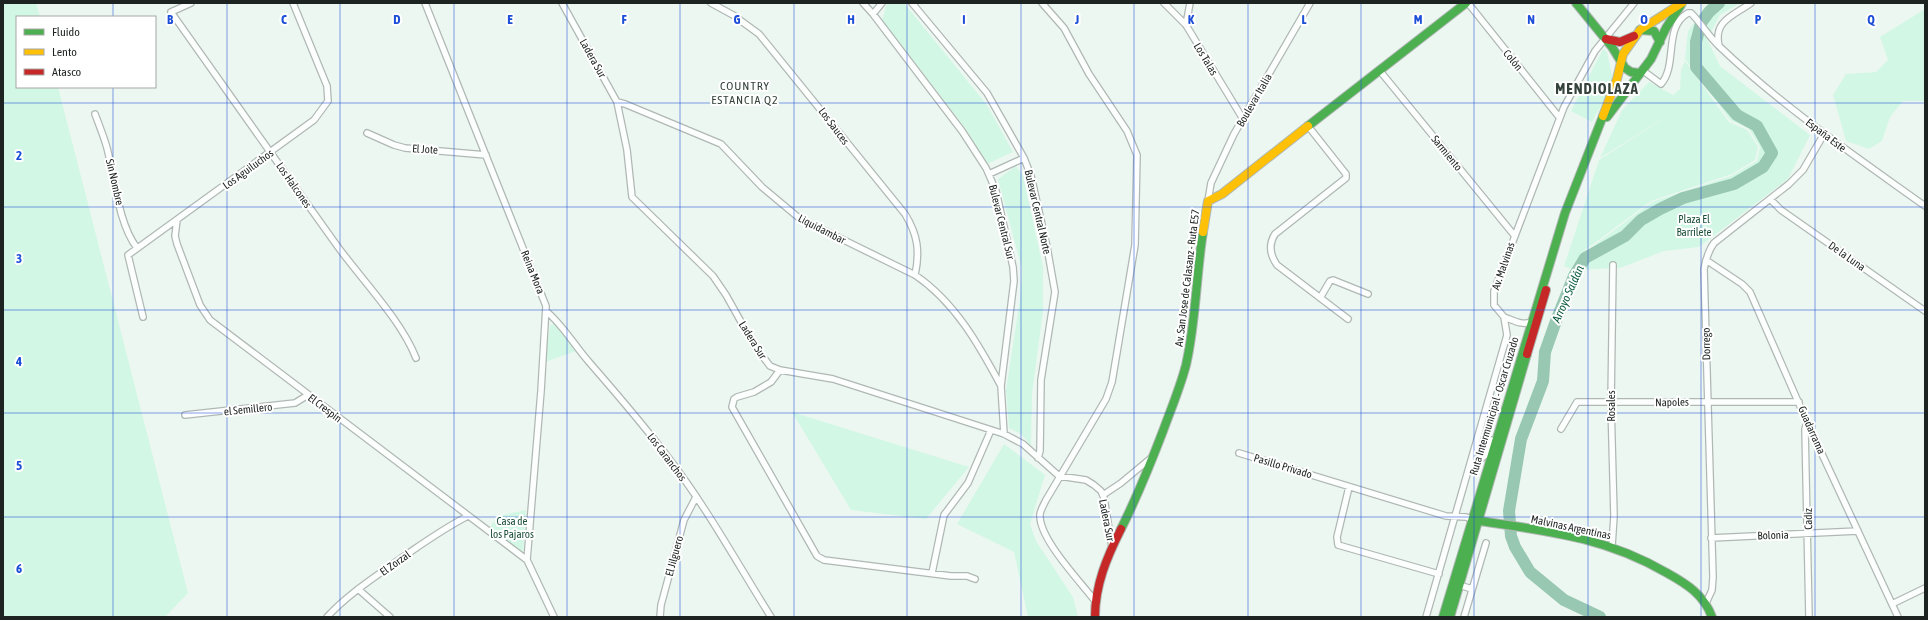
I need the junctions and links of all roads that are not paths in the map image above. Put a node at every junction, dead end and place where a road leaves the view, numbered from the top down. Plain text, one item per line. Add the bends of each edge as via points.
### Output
1 (191, 3) edge
2 (293, 3) edge
3 (425, 3) edge
4 (562, 3) edge
5 (711, 3) edge
6 (863, 3) edge
7 (882, 3) edge
8 (912, 3) edge
9 (1042, 3) edge
10 (1164, 3) edge
11 (1190, 3) edge
12 (1310, 3) edge
13 (1467, 3) edge
14 (1576, 3) edge
15 (1634, 3) edge
16 (1682, 3) edge
17 (1751, 3) edge
18 (873, 14) junction
19 (1186, 25) junction
20 (1638, 32) junction
21 (1604, 38) junction
22 (1660, 42) junction
23 (1719, 46) junction
24 (1621, 60) junction
25 (1380, 71) junction
26 (1641, 71) junction
27 (617, 102) junction
28 (95, 114) dead end
29 (1559, 117) junction
30 (1242, 119) junction
31 (1308, 126) junction
32 (1598, 129) junction
33 (367, 133) dead end
34 (1824, 134) junction
35 (272, 152) junction
36 (486, 155) junction
37 (1024, 158) junction
38 (989, 174) junction
39 (1770, 199) junction
40 (1208, 201) junction
41 (1570, 204) junction
42 (1925, 206) edge
43 (176, 220) junction
44 (1514, 235) junction
45 (138, 248) junction
46 (1706, 260) junction
47 (1613, 265) dead end
48 (915, 275) junction
49 (1368, 294) dead end
50 (1320, 298) junction
51 (546, 310) junction
52 (1925, 311) edge
53 (143, 317) dead end
54 (1504, 317) junction
55 (1348, 319) dead end
56 (1531, 322) junction
57 (416, 358) dead end
58 (780, 370) junction
59 (1001, 386) junction
60 (1510, 388) junction
61 (308, 395) junction
62 (1707, 402) junction
63 (1799, 402) junction
64 (1611, 403) junction
65 (185, 415) dead end
66 (1807, 422) junction
67 (1561, 429) dead end
68 (991, 430) junction
69 (1004, 434) junction
70 (1240, 453) dead end
71 (1153, 457) junction
72 (1038, 458) junction
73 (1470, 467) junction
74 (1060, 476) junction
75 (1349, 487) junction
76 (1102, 495) junction
77 (696, 497) junction
78 (468, 516) junction
79 (1454, 518) junction
80 (1475, 520) junction
81 (1858, 531) junction
82 (1808, 533) junction
83 (1711, 538) junction
84 (1486, 543) dead end
85 (1612, 546) junction
86 (1112, 547) junction
87 (527, 560) junction
88 (932, 573) junction
89 (1439, 574) junction
90 (975, 579) dead end
91 (1459, 585) junction
92 (1925, 588) edge
93 (1472, 589) junction
94 (358, 590) junction
95 (1095, 601) junction
96 (1706, 603) junction
97 (1892, 604) junction
98 (327, 617) edge
99 (390, 617) edge
100 (554, 617) edge
101 (660, 617) edge
102 (771, 617) edge
103 (1094, 617) edge
104 (1426, 617) edge
105 (1443, 617) edge
106 (1450, 617) edge
107 (1464, 617) edge
108 (1712, 617) edge
109 (1809, 617) edge
110 (1898, 617) edge

1 - 35 street, Los Halcones via 171,12
2 - 35 street, Los Aguiluchos via 327,86 328,101 314,120
3 - 36 street, Reina Mora
4 - 27 street, Ladera Sur
5 - 48 street, Los Sauces via 744,22 765,39 906,214 917,236 919,251
6 - 18 street, Bulevar Central Sur
7 - 18 street
8 - 37 street, Bulevar Central Norte via 980,83
9 - 74 street via 1064,28 1082,62 1127,131 1133,143 1138,166 1134,257 1112,382 1102,405
10 - 19 street, Los Talas
11 - 19 street
12 - 30 street, Boulevar Italia
13 - 25 main road, Av. San Jose de Calasanz - Ruta E57
13 - 29 street, Colón
14 - 21 main road
15 - 21 street, Av. Malvinas
16 - 20 main road, Ruta Intermunicipal - Oscar Cruzado
16 - 22 main road, Ruta Intermunicipal - Oscar Cruzado
17 - 23 street via 1718,29
18 - 38 street, Bulevar Central Sur via 962,131
19 - 30 street, Los Talas
20 - 21 main road via 1622,42 1611,42
20 - 22 main road via 1645,29 1654,31
20 - 24 main road, Ruta Intermunicipal - Oscar Cruzado
21 - 24 main road
21 - 29 street, Av. Malvinas
22 - 26 main road, Ruta Intermunicipal - Oscar Cruzado
23 - 26 street, España Este via 1691,13 1688,13 1678,23 1673,38 1669,71 1662,84
23 - 34 street, España Este
24 - 26 main road via 1628,70
24 - 32 main road, Ruta Intermunicipal - Oscar Cruzado via 1617,80
25 - 31 main road, Av. San Jose de Calasanz - Ruta E57
25 - 44 street, Sarmiento
26 - 32 main road, Ruta Intermunicipal - Oscar Cruzado
27 - 48 street, Liquidambar via 640,109 721,144 762,187 799,218
27 - 58 street, Ladera Sur via 632,197 708,268 726,294 760,355 770,366
28 - 45 street, Sin Nombre via 107,148 129,236
29 - 44 street, Av. Malvinas
30 - 40 street, Boulevar Italia via 1211,183
31 - 40 main road, Av. San Jose de Calasanz - Ruta E57 via 1222,194
31 - 50 street via 1346,174 1346,178 1274,234 1270,250 1277,265
32 - 41 main road, Ruta Intermunicipal - Oscar Cruzado
33 - 36 street, El Jote via 405,148
34 - 39 street, Dorrego via 1803,170
34 - 42 street, España Este
35 - 43 street, Los Aguiluchos
35 - 57 street, Los Halcones via 335,243 398,326
36 - 51 street, Reina Mora
37 - 38 street
37 - 72 street, Bulevar Central Norte via 1035,189 1055,292 1042,368
38 - 59 street, Bulevar Central Sur via 996,191 1014,281
39 - 46 street, Dorrego via 1714,243
39 - 52 street, De la Luna
40 - 71 main road, Av. San Jose de Calasanz - Ruta E57 via 1198,266 1190,348 1179,389
41 - 56 main road, Ruta Intermunicipal - Oscar Cruzado
41 - 80 main road, Ruta Intermunicipal - Oscar Cruzado
43 - 45 street, Los Aguiluchos
43 - 61 street, El Crespín via 177,244 205,314 216,326
44 - 54 street, Av. Malvinas via 1493,298 1494,305
45 - 53 street, Los Aguiluchos via 128,255 128,258
46 - 62 street, Dorrego via 1704,269
46 - 63 street, Guadarrama via 1750,292
47 - 64 street, Rosales
48 - 59 street, Liquidambar via 942,296 966,326
49 - 50 street via 1333,280
50 - 55 street
51 - 77 street, Los Caranchos via 629,407
51 - 87 street, Reina Mora
54 - 56 street via 1520,323
54 - 73 street, Av. Malvinas via 1507,335
56 - 60 main road, Ruta Intermunicipal - Oscar Cruzado
58 - 68 street, Ladera Sur via 833,379
58 - 88 street via 771,382 734,399 732,406 818,556 824,560
59 - 69 street, Bulevar Central Sur
60 - 73 street via 1487,454
60 - 80 main road, Ruta Intermunicipal - Oscar Cruzado
61 - 65 street, el Semillero via 300,402 291,404
61 - 78 street, El Crespín
62 - 63 street, Napoles
62 - 64 street, Napoles
62 - 83 street, Dorrego
63 - 66 street, Guadarrama
64 - 67 street, Napoles via 1577,402
64 - 85 street, Rosales via 1614,516
66 - 81 street, Guadarrama
66 - 82 street, Cadiz via 1805,429
68 - 69 street, Ladera Sur
68 - 88 street via 968,483 944,515
69 - 72 street, Ladera Sur via 1023,444
70 - 75 street, Pasillo Privado
71 - 76 street
71 - 86 main road, Av. San Jose de Calasanz - Ruta E57 via 1135,502
72 - 74 street, Ladera Sur
73 - 79 street, Av. Malvinas
74 - 76 street, Ladera Sur via 1086,480 1101,491
74 - 95 street via 1042,506 1042,528 1050,544
75 - 79 street, Pasillo Privado
75 - 89 street via 1337,537 1338,544
76 - 86 street, Ladera Sur
77 - 101 street, El Jilguero via 684,520
77 - 102 street, Los Caranchos
78 - 87 street, El Crespín
78 - 94 street, El Zorzal via 448,526
79 - 80 street, Pasillo Privado via 1466,517
79 - 89 street, Av. Malvinas
80 - 85 main road, Malvinas Argentinas
80 - 91 main road, Ruta Intermunicipal - Oscar Cruzado
80 - 105 main road, Ruta Intermunicipal - Oscar Cruzado
81 - 82 street, Bolonia
81 - 97 street, Guadarrama
82 - 83 street, Bolonia
82 - 109 street, Cadiz
83 - 96 street, Dorrego via 1712,590
84 - 93 street
85 - 96 main road, Malvinas Argentinas via 1647,561 1681,581 1698,593
86 - 95 main road, Av. San Jose de Calasanz - Ruta E57 via 1105,562
87 - 100 street
88 - 90 street
89 - 104 street, Av. Malvinas
91 - 93 street
91 - 106 main road, Ruta Intermunicipal - Oscar Cruzado
92 - 97 street
93 - 107 street
94 - 98 street, El Zorzal
94 - 99 street
95 - 103 main road, Av. San Jose de Calasanz - Ruta E57
96 - 108 main road, Malvinas Argentinas
97 - 110 street, Guadarrama

